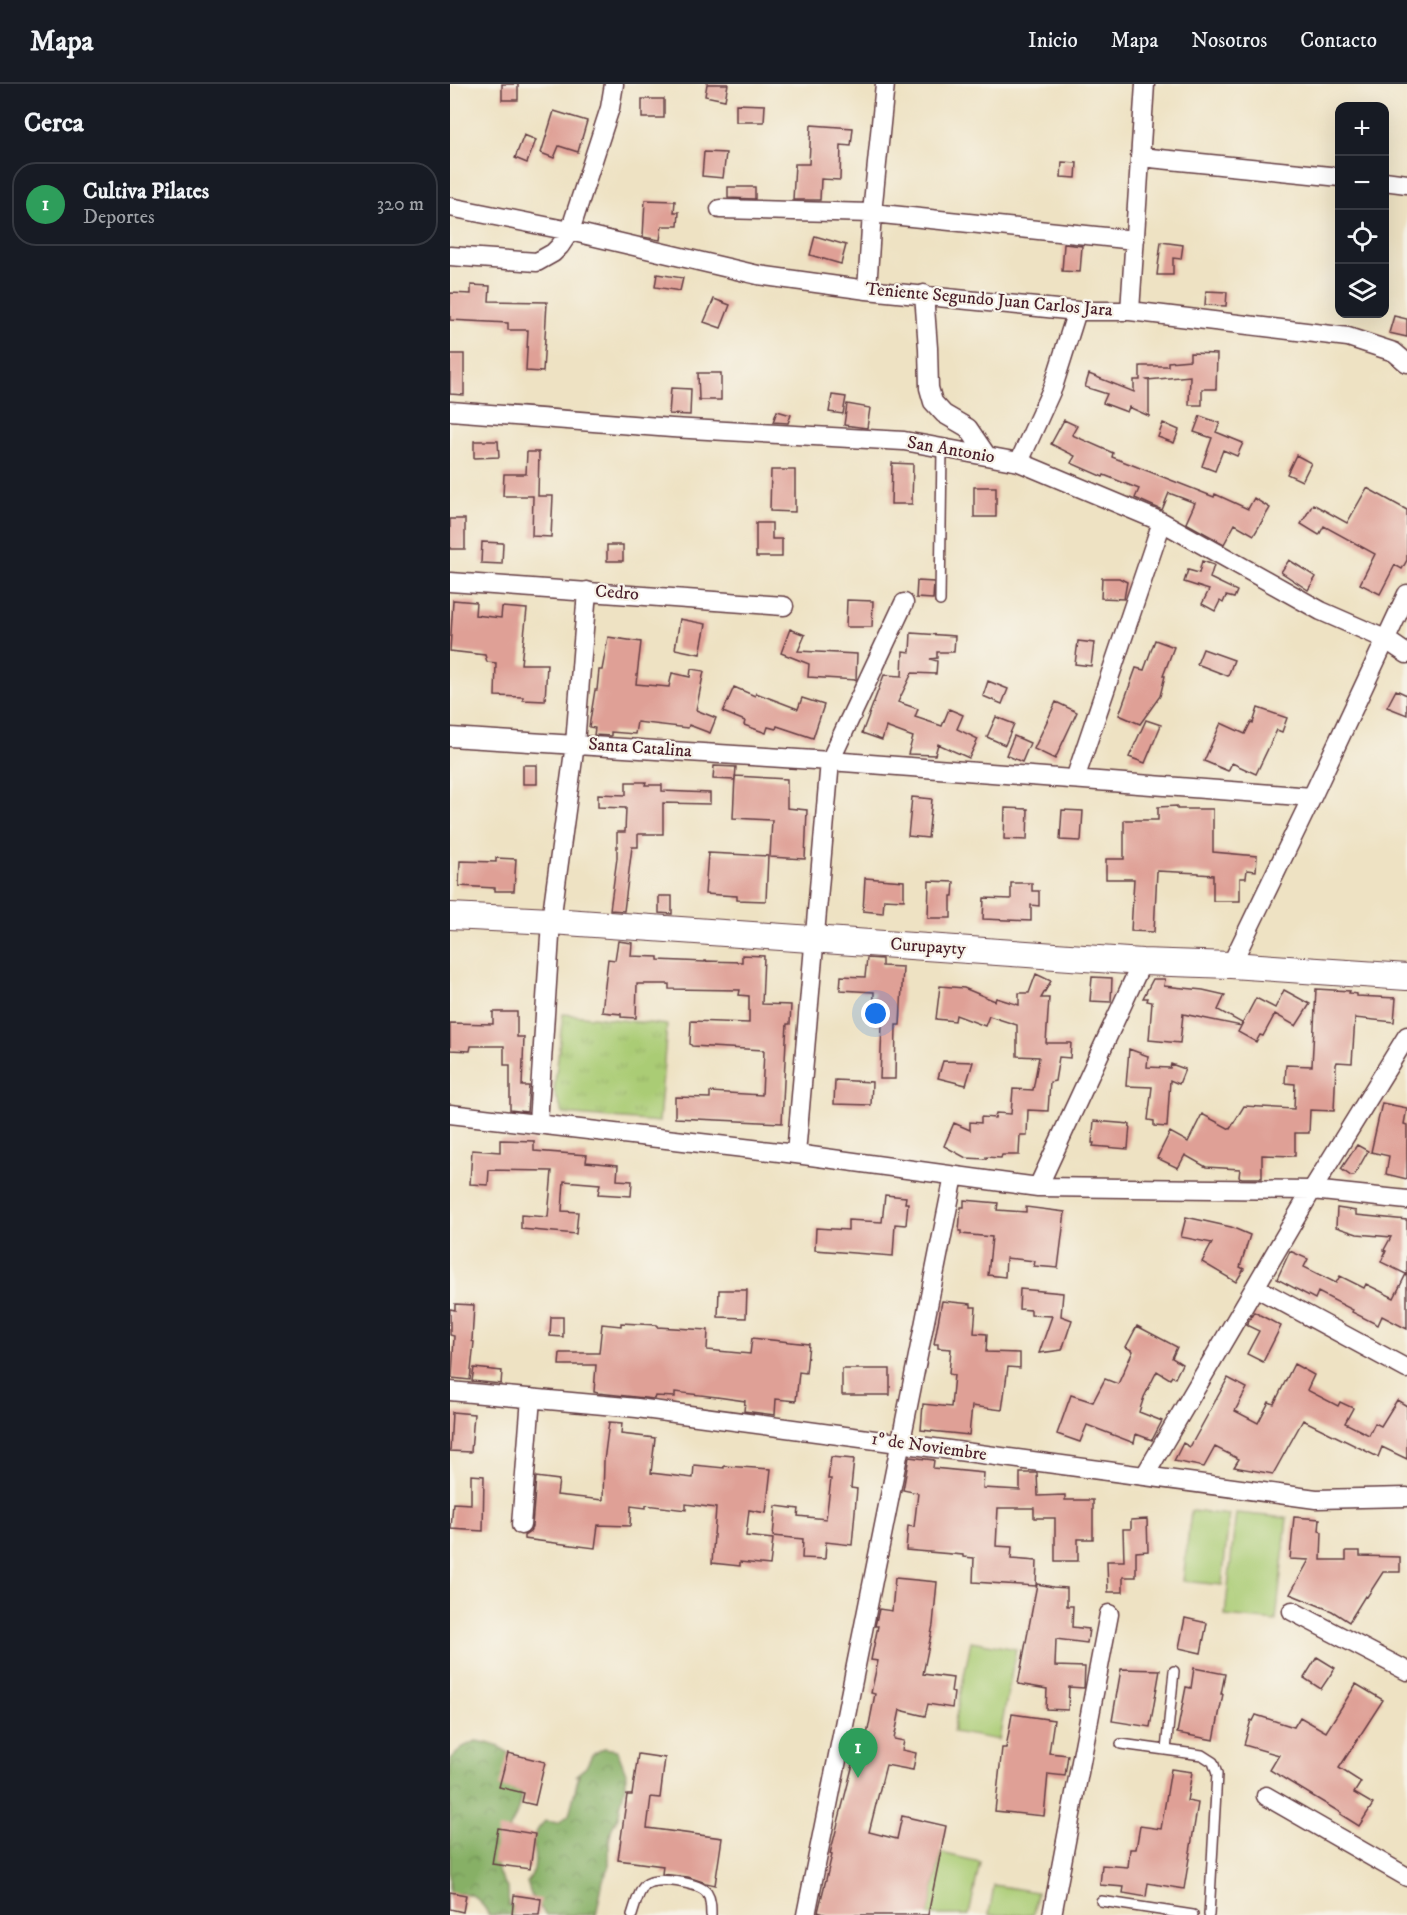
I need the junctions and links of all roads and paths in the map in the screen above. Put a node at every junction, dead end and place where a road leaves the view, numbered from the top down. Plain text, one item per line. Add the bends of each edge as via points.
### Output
1 (614, 84) edge
2 (885, 84) edge
3 (1144, 84) edge
4 (1140, 157) junction
5 (1335, 176) edge
6 (1389, 182) edge
7 (1407, 184) edge
8 (450, 207) edge
9 (720, 209) dead end
10 (872, 213) junction
11 (570, 231) junction
12 (1135, 240) junction
13 (450, 256) edge
14 (867, 290) junction
15 (924, 294) junction
16 (1077, 311) junction
17 (1130, 311) junction
18 (1407, 363) edge
19 (450, 411) edge
20 (942, 448) junction
21 (987, 456) junction
22 (1019, 462) junction
23 (1162, 522) junction
24 (450, 582) edge
25 (587, 591) junction
26 (1407, 594) edge
27 (940, 601) dead end
28 (904, 603) dead end
29 (784, 606) dead end
30 (1385, 639) junction
31 (1407, 654) edge
32 (450, 738) edge
33 (575, 744) junction
34 (830, 761) junction
35 (1075, 779) junction
36 (1312, 797) junction
37 (450, 916) edge
38 (551, 921) junction
39 (815, 939) junction
40 (1142, 962) junction
41 (1231, 965) junction
42 (1407, 977) edge
43 (1407, 1036) edge
44 (450, 1114) edge
45 (538, 1124) junction
46 (795, 1154) junction
47 (954, 1176) junction
48 (1038, 1187) junction
49 (1312, 1190) junction
50 (1407, 1200) edge
51 (1255, 1287) junction
52 (1407, 1369) edge
53 (450, 1391) edge
54 (531, 1398) junction
55 (899, 1444) junction
56 (1145, 1475) junction
57 (1407, 1497) edge
58 (520, 1525) dead end
59 (1292, 1611) dead end
60 (1109, 1614) dead end
61 (1174, 1671) dead end
62 (1407, 1671) edge
63 (1121, 1744) dead end
64 (1166, 1750) junction
65 (1266, 1796) dead end
66 (1407, 1877) edge
67 (1101, 1901) dead end
68 (632, 1915) edge
69 (711, 1915) edge
70 (806, 1915) edge
71 (1052, 1915) edge
72 (1193, 1915) edge
73 (1209, 1915) edge

1 - 11 street via 610,108
2 - 10 street
3 - 4 street
4 - 5 street
4 - 12 street
6 - 7 street
8 - 11 street, Teniente Segundo Juan Carlos Jara
9 - 10 street
10 - 12 street
10 - 14 street
11 - 13 street via 553,253 537,262
11 - 14 street, Teniente Segundo Juan Carlos Jara via 758,275
12 - 17 street
14 - 15 street, Teniente Segundo Juan Carlos Jara
15 - 16 street, Teniente Segundo Juan Carlos Jara
15 - 21 street via 928,388 933,402 944,414 968,428
16 - 17 street, Teniente Segundo Juan Carlos Jara
16 - 22 street via 1053,387
17 - 18 street, Teniente Segundo Juan Carlos Jara via 1348,337 1394,352
19 - 20 street, San Antonio via 904,441
20 - 21 street, San Antonio
20 - 27 lane
21 - 22 street, San Antonio
22 - 23 street, San Antonio
23 - 30 street, San Antonio via 1322,611
23 - 35 street
24 - 25 street, Cedro
25 - 29 street, Cedro
25 - 33 street
26 - 30 street
28 - 34 street
30 - 31 street, San Antonio
30 - 36 street
32 - 33 street, Santa Catalina
33 - 34 street, Santa Catalina
33 - 38 street
34 - 35 street, Santa Catalina
34 - 39 street
35 - 36 street, Santa Catalina
36 - 41 street
37 - 38 street, Curupayty
38 - 39 street, Curupayty
38 - 45 street
39 - 40 street, Curupayty
39 - 46 street
40 - 41 street, Curupayty
40 - 48 street
41 - 42 street, Curupayty
43 - 49 street
44 - 45 street
45 - 46 street
46 - 47 street
47 - 48 street
47 - 55 street
48 - 49 street
49 - 50 street
49 - 51 street
51 - 52 street
51 - 56 street
53 - 54 street, 1º de Noviembre
54 - 55 street, 1º de Noviembre via 637,1408
54 - 58 street
55 - 56 street, 1º de Noviembre
55 - 70 street
56 - 57 street, 1º de Noviembre via 1316,1499
59 - 62 street
60 - 71 street
61 - 64 lane
63 - 64 lane
64 - 73 lane via 1202,1755 1213,1762 1217,1774
65 - 66 street
67 - 72 lane
68 - 69 lane via 645,1885 660,1881 702,1888 708,1894

